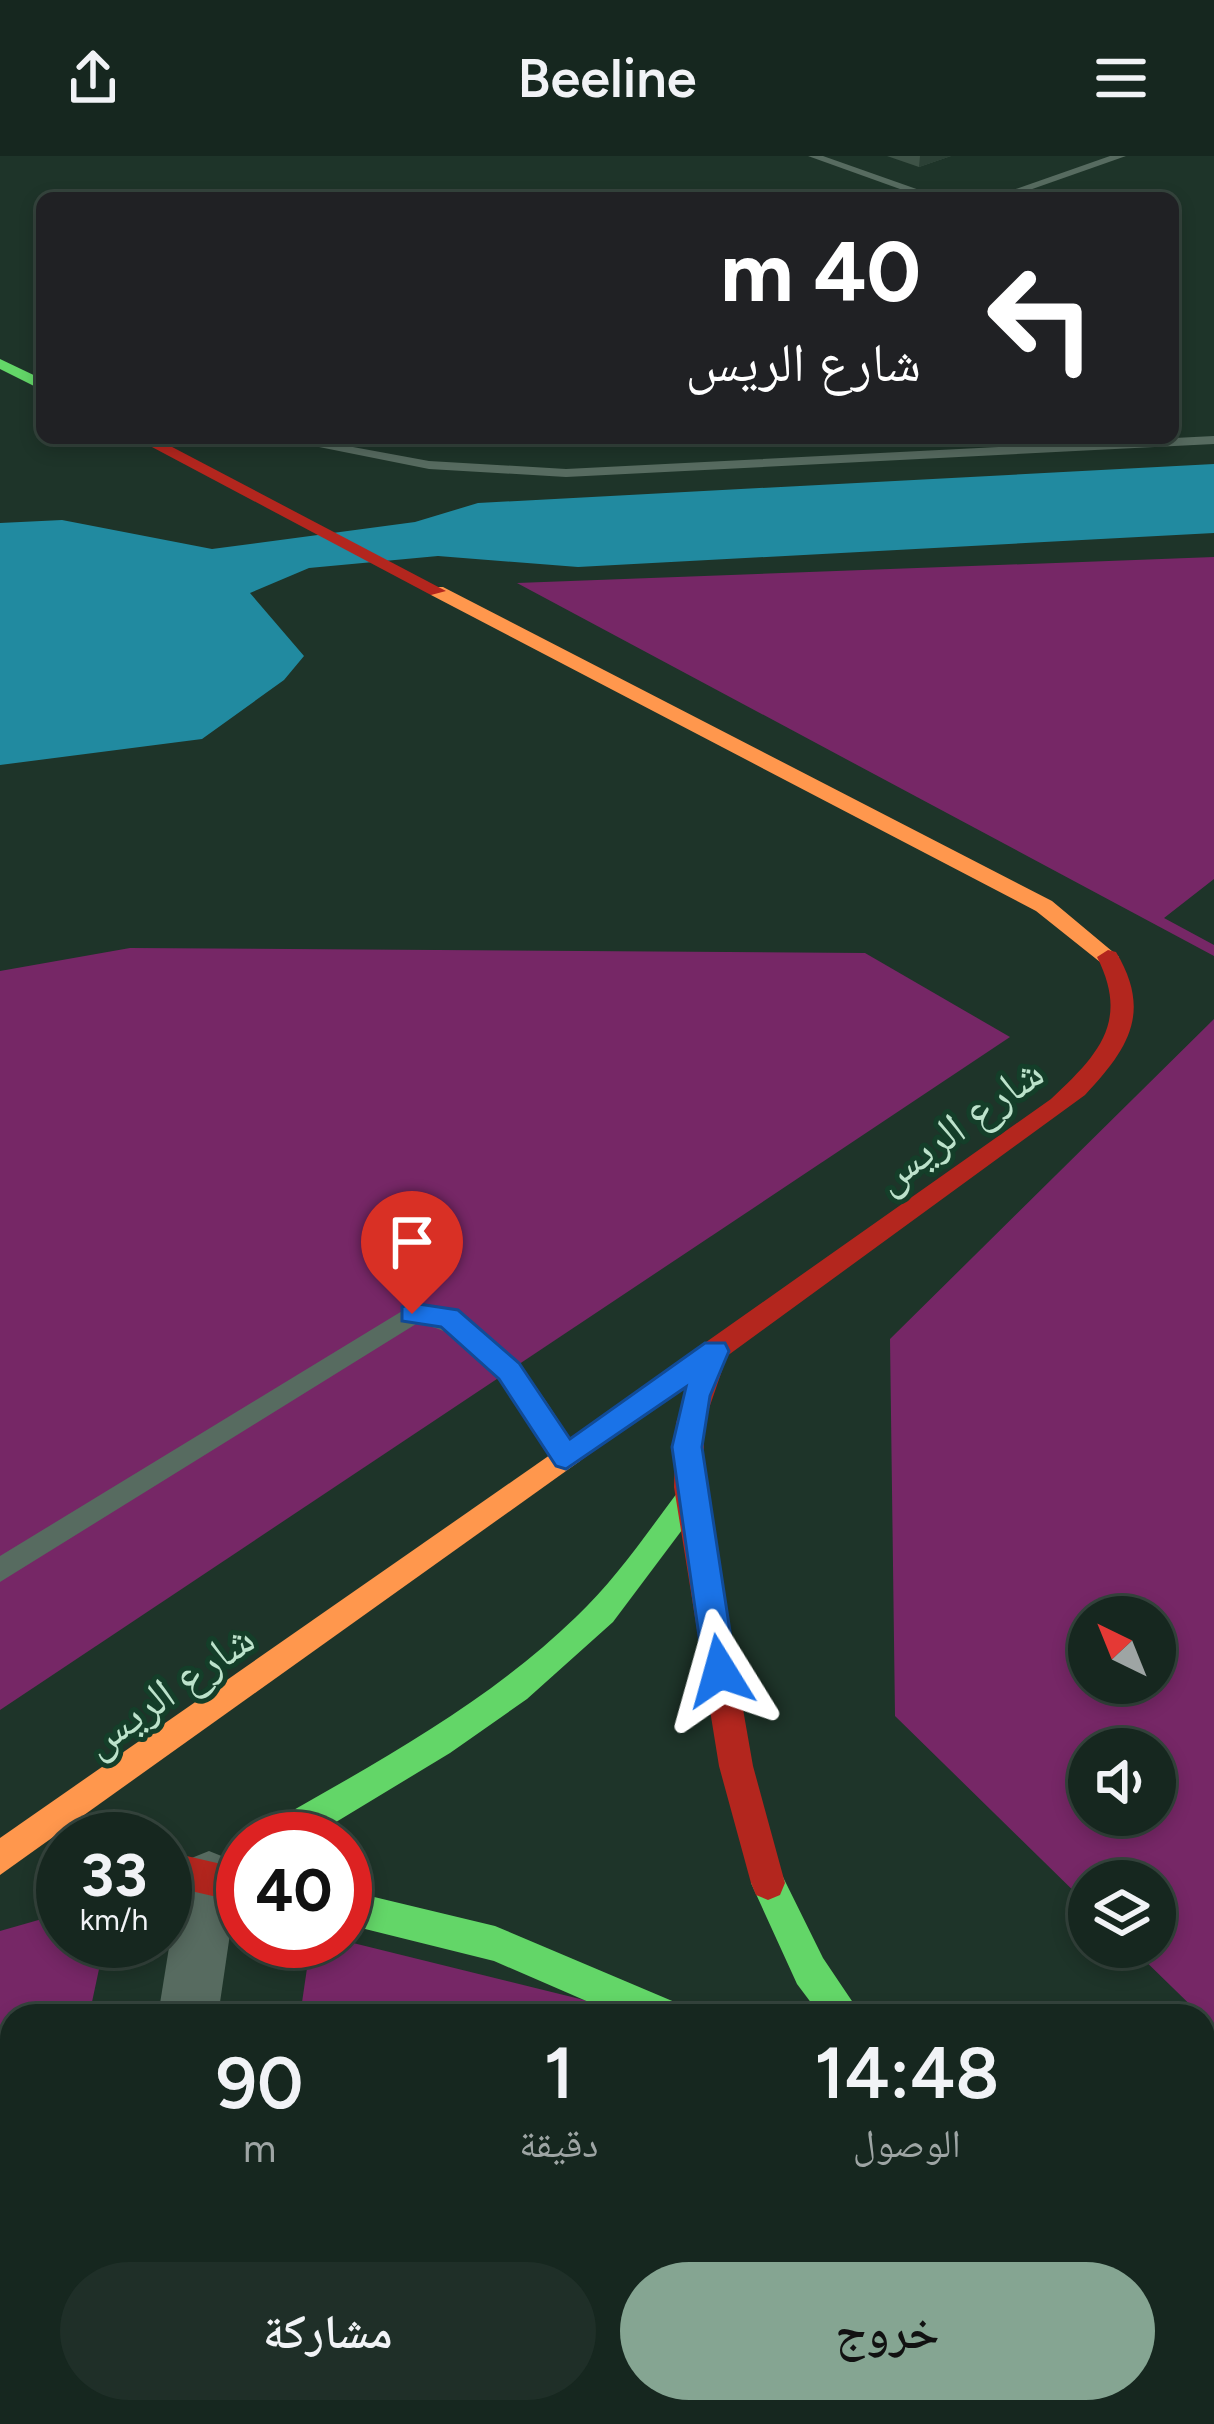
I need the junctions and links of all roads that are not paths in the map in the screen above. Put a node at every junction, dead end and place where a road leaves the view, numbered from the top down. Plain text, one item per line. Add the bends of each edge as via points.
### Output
1 (813, 156) edge
2 (1121, 156) edge
3 (918, 192) edge
4 (1014, 192) edge
5 (1214, 440) edge
6 (1179, 442) edge
7 (155, 444) edge
8 (314, 444) edge
9 (1133, 444) edge
10 (715, 1351) junction
11 (566, 1457) junction
12 (691, 1498) junction
13 (0, 1570) edge
14 (85, 1812) edge
15 (320, 1812) edge
16 (36, 1843) edge
17 (0, 1858) edge
18 (215, 1873) edge
19 (372, 1913) edge
20 (825, 1994) junction
21 (190, 2004) edge
22 (636, 2004) edge
23 (815, 2004) edge
24 (834, 2004) edge

1 - 3 lane
2 - 4 lane
5 - 6 lane
7 - 10 street, شارع الريس via 1044,906 1107,952 1129,1012 1101,1070
8 - 9 lane via 429,465 566,472
10 - 11 street, شارع الريس
10 - 12 street via 687,1447
11 - 13 lane via 509,1371 448,1317 412,1314
11 - 14 street, شارع الريس
12 - 15 street via 576,1638 502,1699
12 - 20 street via 729,1739 764,1874 786,1931
16 - 17 street, شارع الريس
18 - 21 street
19 - 22 street via 495,1944
20 - 23 street
20 - 24 street

